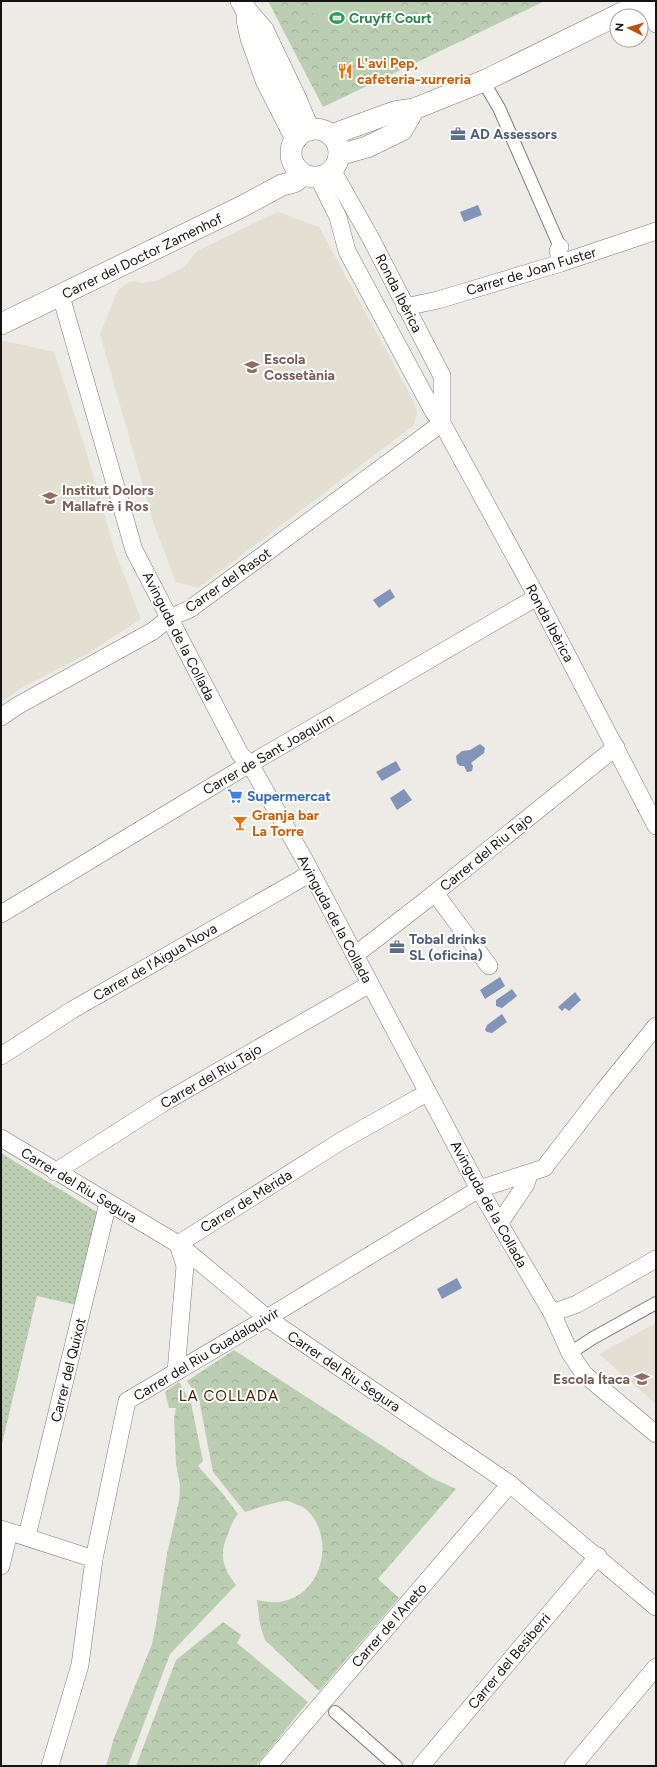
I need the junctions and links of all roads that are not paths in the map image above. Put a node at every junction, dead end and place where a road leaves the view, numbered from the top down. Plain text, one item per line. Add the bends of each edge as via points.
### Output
1 (647, 1) edge
2 (244, 5) edge
3 (656, 24) edge
4 (483, 81) junction
5 (414, 109) junction
6 (302, 134) junction
7 (331, 135) junction
8 (317, 168) junction
9 (656, 231) edge
10 (561, 255) junction
11 (61, 296) junction
12 (405, 307) junction
13 (1, 324) edge
14 (442, 423) junction
15 (537, 597) junction
16 (169, 618) junction
17 (1, 717) edge
18 (616, 747) junction
19 (250, 764) junction
20 (656, 826) edge
21 (311, 873) junction
22 (436, 893) junction
23 (1, 914) edge
24 (355, 954) junction
25 (489, 966) dead end
26 (370, 984) junction
27 (656, 1026) edge
28 (1, 1056) edge
29 (428, 1093) junction
30 (1, 1138) edge
31 (55, 1172) junction
32 (529, 1174) junction
33 (479, 1189) junction
34 (108, 1203) junction
35 (499, 1224) junction
36 (178, 1244) junction
37 (656, 1259) edge
38 (656, 1303) edge
39 (552, 1313) junction
40 (267, 1318) junction
41 (570, 1353) junction
42 (176, 1372) junction
43 (656, 1434) edge
44 (510, 1484) junction
45 (5, 1530) edge
46 (27, 1536) junction
47 (598, 1556) junction
48 (94, 1559) junction
49 (1, 1566) edge
50 (656, 1607) edge
51 (656, 1667) edge
52 (335, 1712) dead end
53 (50, 1766) edge
54 (268, 1766) edge
55 (396, 1766) edge
56 (421, 1766) edge
57 (572, 1766) edge

1 - 3 street
1 - 4 street
2 - 6 street via 263,30 296,99
4 - 5 street
4 - 10 street via 499,108
5 - 7 street via 394,112
5 - 8 street via 402,130
6 - 7 street via 324,131
6 - 8 street via 292,147 291,155
7 - 8 street via 337,144
8 - 11 street, Carrer del Doctor Zamenhof via 291,174 282,184 241,207
8 - 12 street, Ronda Ibèrica via 370,237
8 - 14 street, Ronda Ibèrica via 338,217 347,251 433,411
9 - 10 street, Carrer de Joan Fuster
10 - 12 street, Carrer de Joan Fuster via 438,300
11 - 13 street, Carrer del Doctor Zamenhof
11 - 16 street, Avinguda de la Collada via 134,550
12 - 14 street, Ronda Ibèrica via 442,376
14 - 15 street, Ronda Ibèrica
14 - 16 street, Carrer del Rasot via 190,609
15 - 18 street, Ronda Ibèrica
15 - 19 street, Carrer de Sant Joaquim
16 - 17 street, Carrer del Rasot via 153,631
16 - 19 street, Avinguda de la Collada via 240,754
18 - 20 street, Ronda Ibèrica
18 - 22 street, Carrer del Riu Tajo
19 - 21 street, Avinguda de la Collada
19 - 23 street, Carrer de Sant Joaquim
21 - 24 street, Avinguda de la Collada
21 - 28 street, Carrer de l'Aigua Nova via 72,1010
22 - 24 street, Carrer del Riu Tajo
22 - 25 street
24 - 26 street, Avinguda de la Collada
26 - 29 street, Avinguda de la Collada
26 - 31 street, Carrer del Riu Tajo via 163,1103
27 - 32 street, Carrer del Riu Guadalquivir via 544,1168
29 - 33 street, Avinguda de la Collada
29 - 36 street, Carrer de Mèrida via 341,1141
30 - 31 street, Carrer del Riu Segura
31 - 34 street, Carrer del Riu Segura
32 - 33 street, Carrer del Riu Guadalquivir
32 - 35 street via 526,1184
33 - 35 street, Avinguda de la Collada
33 - 40 street, Carrer del Riu Guadalquivir
34 - 36 street, Carrer del Riu Segura
34 - 46 street, Carrer del Quixot
35 - 39 street, Avinguda de la Collada
36 - 40 street, Carrer del Riu Segura
36 - 42 street via 185,1266
37 - 39 street via 577,1304
38 - 41 street
39 - 41 street, Avinguda de la Collada
40 - 42 street, Carrer del Riu Guadalquivir
40 - 44 street, Carrer del Riu Segura
41 - 43 street, Avinguda de la Collada via 584,1374
42 - 48 street, Carrer del Riu Guadalquivir via 127,1401
44 - 47 street, Carrer del Riu Segura
44 - 54 street, Carrer de l'Aneto
45 - 46 street
45 - 49 street
46 - 48 street
47 - 50 street, Carrer del Riu Segura
47 - 56 street, Carrer del Besiberri
48 - 53 street, Carrer del Riu Guadalquivir via 80,1665
51 - 57 street
52 - 55 street

